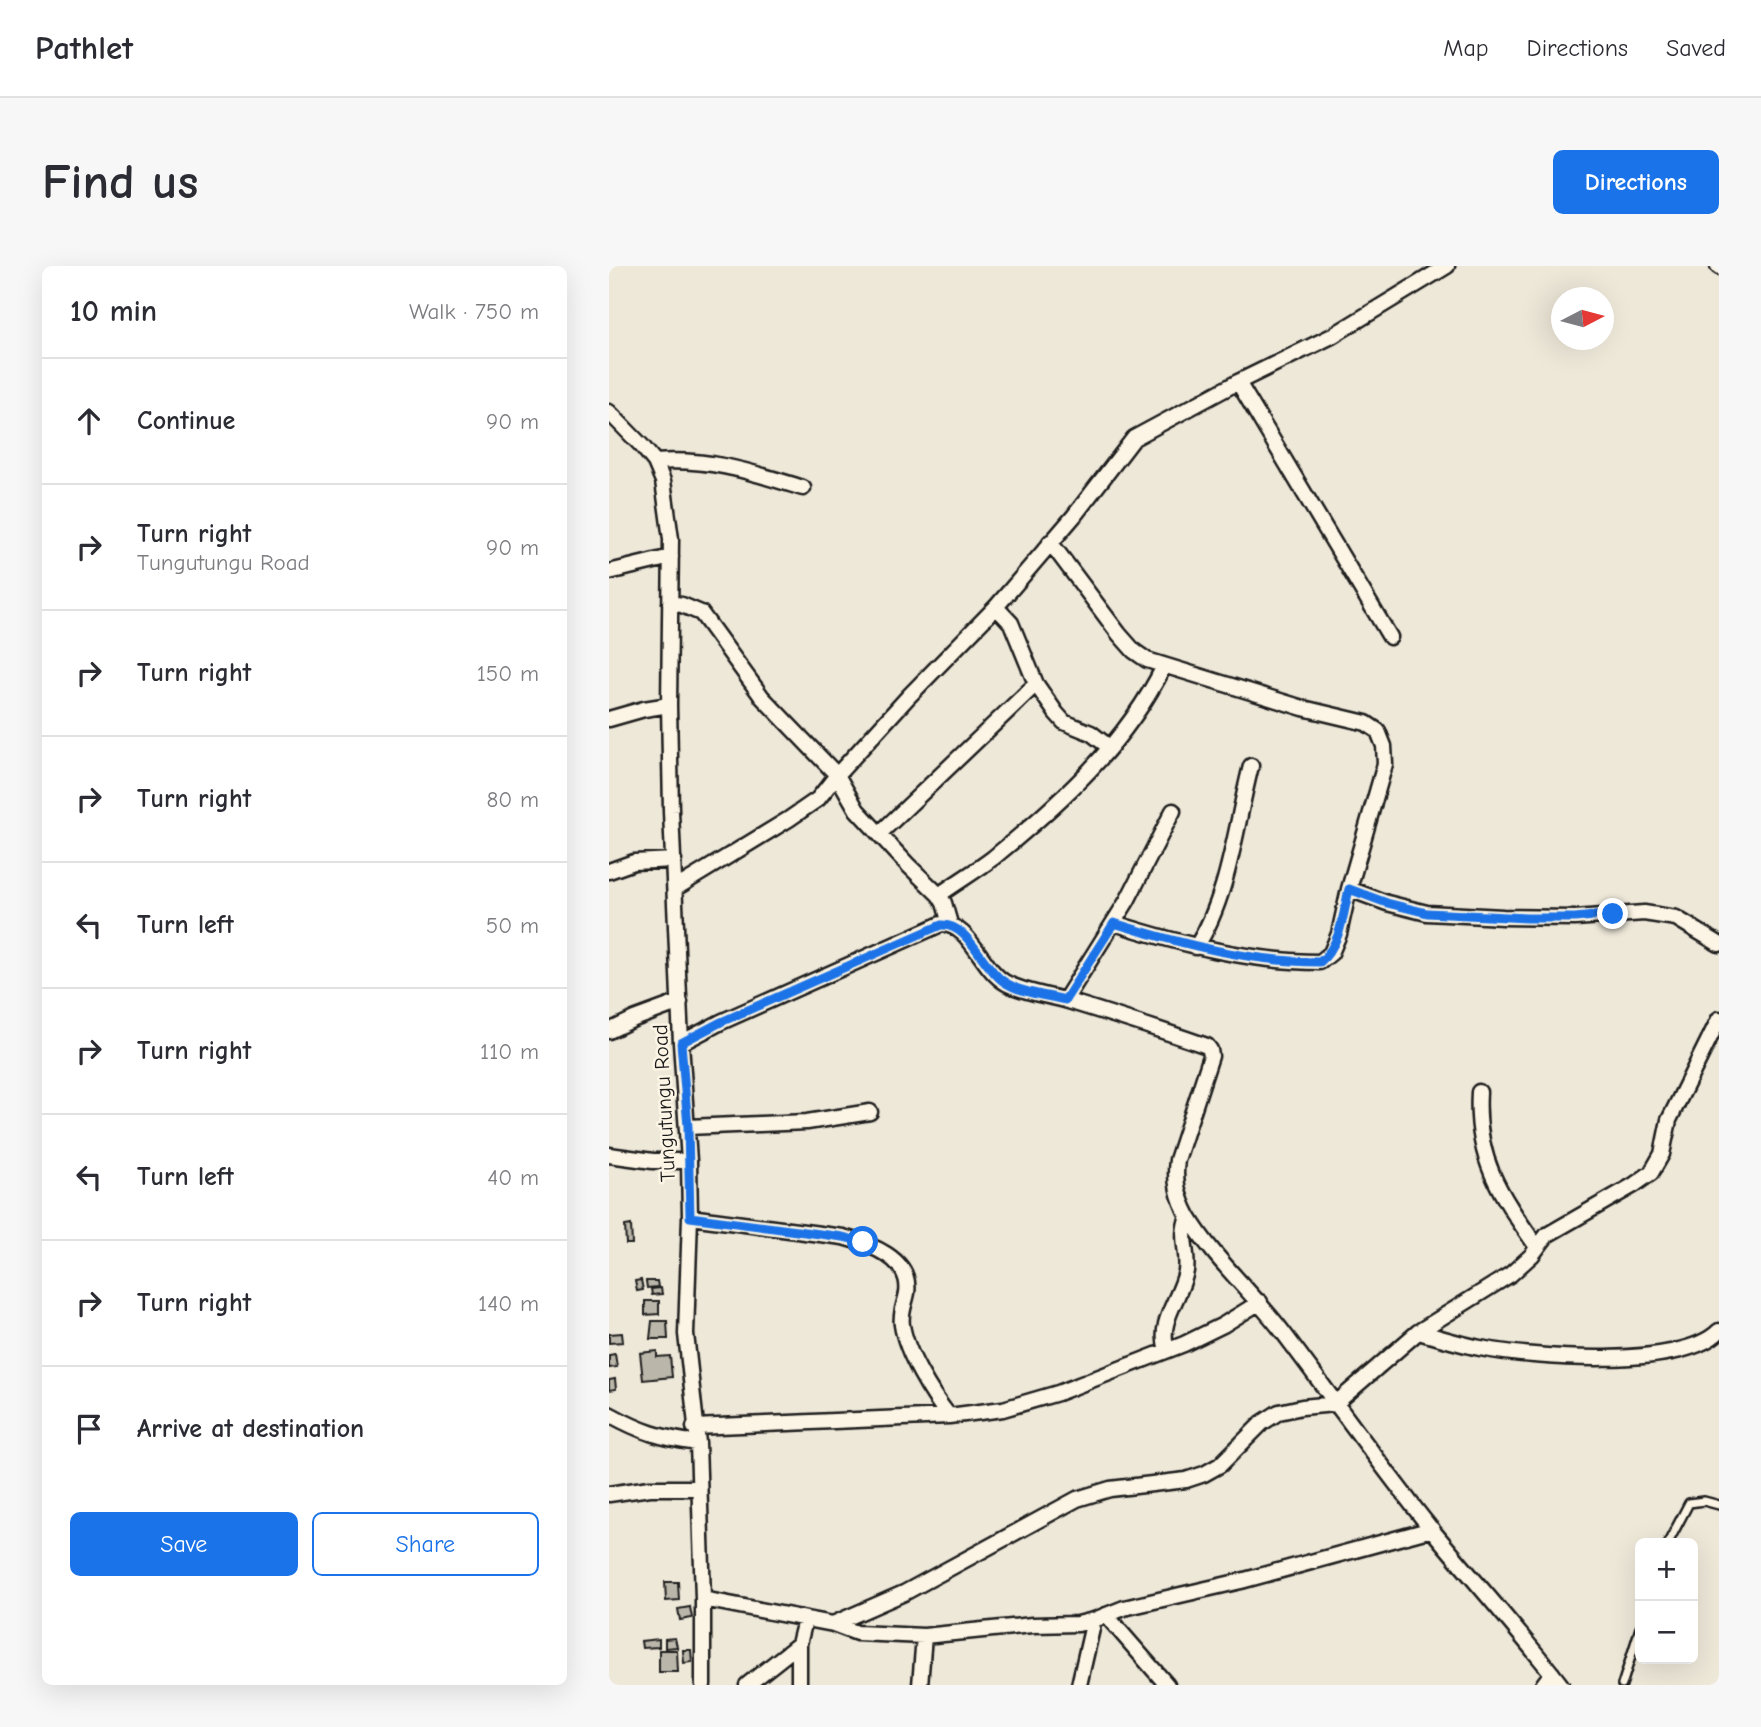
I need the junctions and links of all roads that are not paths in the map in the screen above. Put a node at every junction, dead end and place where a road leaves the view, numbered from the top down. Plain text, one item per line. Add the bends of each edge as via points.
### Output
1 (1447, 266) edge
2 (1238, 382) junction
3 (609, 412) edge
4 (655, 462) junction
5 (803, 488) dead end
6 (1050, 542) junction
7 (671, 557) junction
8 (609, 572) edge
9 (670, 603) junction
10 (996, 607) junction
11 (1390, 637) dead end
12 (1164, 666) junction
13 (1036, 684) junction
14 (669, 705) junction
15 (609, 719) edge
16 (1109, 747) junction
17 (1251, 765) dead end
18 (837, 775) junction
19 (1173, 811) dead end
20 (879, 834) junction
21 (674, 860) junction
22 (609, 871) edge
23 (676, 888) junction
24 (1349, 889) junction
25 (939, 895) junction
26 (1114, 923) junction
27 (950, 924) junction
28 (1719, 944) edge
29 (1196, 947) junction
30 (1065, 1000) junction
31 (680, 1002) junction
32 (1719, 1019) edge
33 (609, 1031) edge
34 (681, 1043) junction
35 (1479, 1091) dead end
36 (870, 1112) dead end
37 (688, 1127) junction
38 (609, 1155) edge
39 (689, 1161) junction
40 (1188, 1216) junction
41 (690, 1217) junction
42 (1537, 1247) junction
43 (1260, 1302) junction
44 (1719, 1331) edge
45 (1418, 1332) junction
46 (1167, 1350) junction
47 (1335, 1404) junction
48 (609, 1415) edge
49 (949, 1416) junction
50 (694, 1427) junction
51 (698, 1443) junction
52 (699, 1488) junction
53 (609, 1494) edge
54 (1719, 1505) edge
55 (1432, 1529) junction
56 (1671, 1538) edge
57 (703, 1599) junction
58 (1100, 1618) junction
59 (805, 1620) junction
60 (833, 1624) junction
61 (924, 1636) junction
62 (799, 1644) junction
63 (1635, 1644) edge
64 (1552, 1681) edge
65 (703, 1685) edge
66 (747, 1685) edge
67 (799, 1685) edge
68 (920, 1685) edge
69 (1079, 1685) edge
70 (1167, 1685) edge
71 (1622, 1685) edge

1 - 2 street via 1332,336
2 - 6 street via 1134,438
2 - 11 street
3 - 4 street, Tungutungu Road
4 - 5 street via 712,463
4 - 7 street, Tungutungu Road via 669,514
6 - 10 street
6 - 12 street via 1134,651
7 - 8 street
7 - 9 street, Tungutungu Road
9 - 14 street, Tungutungu Road
9 - 18 street via 701,613 762,697
10 - 13 street via 1011,623
10 - 18 street
12 - 16 street via 1147,700
12 - 24 street via 1366,723 1378,731 1385,764
13 - 16 street via 1063,722 1091,733
13 - 20 street
14 - 15 street
14 - 21 street, Tungutungu Road
16 - 25 street via 1083,779 1017,837
17 - 29 street via 1221,892
18 - 20 street via 857,810
18 - 23 street via 818,799
19 - 26 street
20 - 25 street
21 - 22 street via 634,862
21 - 23 street, Tungutungu Road
23 - 31 street, Tungutungu Road
24 - 28 street via 1427,913 1575,918 1644,912 1676,918
24 - 29 street via 1339,934 1331,953 1320,962
25 - 27 street
26 - 29 street
26 - 30 street
27 - 30 street via 959,928 988,968 1005,982
27 - 34 street
30 - 40 street via 1210,1050 1174,1176
31 - 33 street
31 - 34 street, Tungutungu Road
32 - 42 street via 1673,1110 1662,1154 1651,1173 1547,1235
34 - 37 street, Tungutungu Road
35 - 42 street via 1478,1120 1491,1175
36 - 37 street via 807,1122
37 - 39 street, Tungutungu Road
38 - 39 street
39 - 41 street, Tungutungu Road
40 - 43 street
40 - 46 street via 1183,1236 1187,1266 1164,1328
41 - 49 street via 843,1237 893,1258 908,1290 902,1313 906,1339 925,1382
41 - 50 street, Tungutungu Road via 686,1334
42 - 45 street via 1511,1274
43 - 46 street
43 - 47 street
44 - 45 street via 1709,1341 1687,1349 1627,1358 1526,1355
45 - 47 street
46 - 49 street via 1058,1393 1003,1409
47 - 55 street
47 - 60 street via 1279,1412 1204,1474 1077,1499 904,1593
48 - 51 street via 663,1439
49 - 50 street
50 - 51 street, Tungutungu Road
51 - 52 street, Tungutungu Road
52 - 53 street
52 - 57 street, Tungutungu Road
54 - 56 lane via 1689,1503
55 - 58 street
55 - 64 street
57 - 59 street
57 - 65 street, Tungutungu Road
58 - 61 street via 1078,1624
58 - 69 street
58 - 70 street
59 - 60 street
59 - 62 street
60 - 61 street via 857,1633
61 - 68 street
62 - 66 street
62 - 67 street
63 - 71 lane

